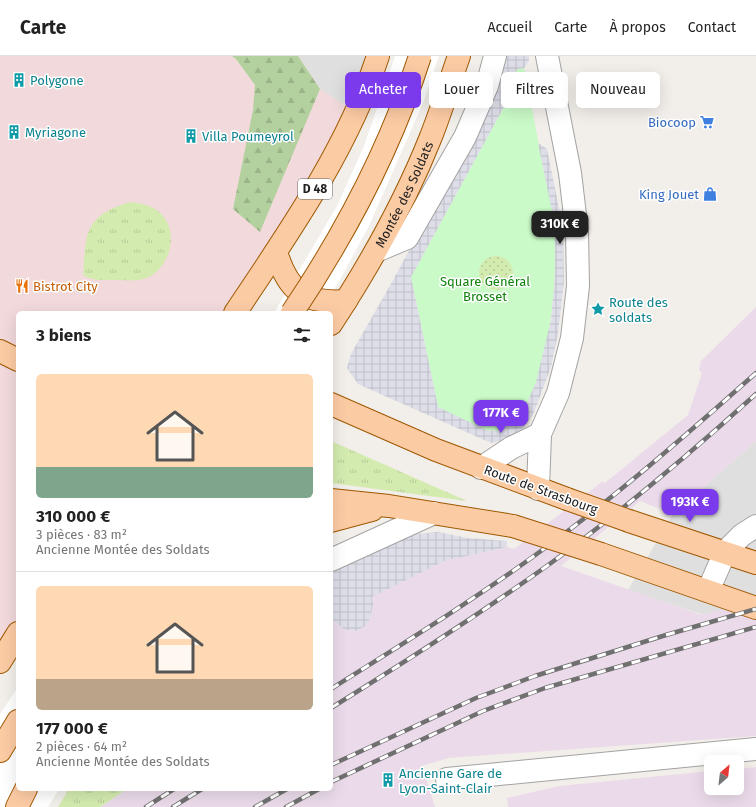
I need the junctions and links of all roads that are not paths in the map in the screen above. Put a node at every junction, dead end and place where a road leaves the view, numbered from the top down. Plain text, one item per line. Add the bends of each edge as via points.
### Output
1 (378, 56) edge
2 (420, 56) edge
3 (459, 56) edge
4 (495, 56) edge
5 (547, 56) edge
6 (376, 251) junction
7 (276, 252) junction
8 (346, 301) junction
9 (236, 311) edge
10 (293, 311) edge
11 (333, 321) edge
12 (0, 345) edge
13 (16, 346) edge
14 (0, 351) edge
15 (16, 359) edge
16 (333, 405) edge
17 (540, 434) junction
18 (481, 468) junction
19 (538, 489) junction
20 (333, 500) edge
21 (389, 506) junction
22 (434, 513) junction
23 (333, 520) edge
24 (756, 526) edge
25 (740, 558) edge
26 (333, 559) edge
27 (708, 592) junction
28 (756, 608) edge
29 (16, 636) edge
30 (0, 662) edge
31 (16, 724) edge
32 (756, 749) edge
33 (0, 751) edge
34 (447, 779) dead end
35 (25, 791) edge
36 (16, 807) edge

1 - 7 main road, D 48 via 331,162
2 - 10 main road, bridge via 395,122 368,182 313,282
3 - 6 main road, Montée des Soldats via 430,139
4 - 6 street via 487,86 465,137 407,238
5 - 17 street via 570,173 578,286 569,352 558,393
6 - 8 main road, Montée des Soldats
7 - 8 main road via 282,271 291,286 309,297 324,302
7 - 9 main road, D 48
8 - 11 main road, Montée des Soldats
12 - 13 main road
14 - 15 main road
16 - 18 main road, Route de Strasbourg
17 - 18 street via 511,448
17 - 19 street
18 - 19 main road, Route de Strasbourg
19 - 25 main road, Route de Strasbourg, bridge
20 - 21 main road
21 - 22 main road
21 - 23 main road
22 - 26 street
22 - 27 main road, bridge via 513,526
24 - 25 street via 742,535
25 - 27 street
27 - 28 main road
29 - 30 main road
31 - 33 main road
32 - 34 street
35 - 36 main road

